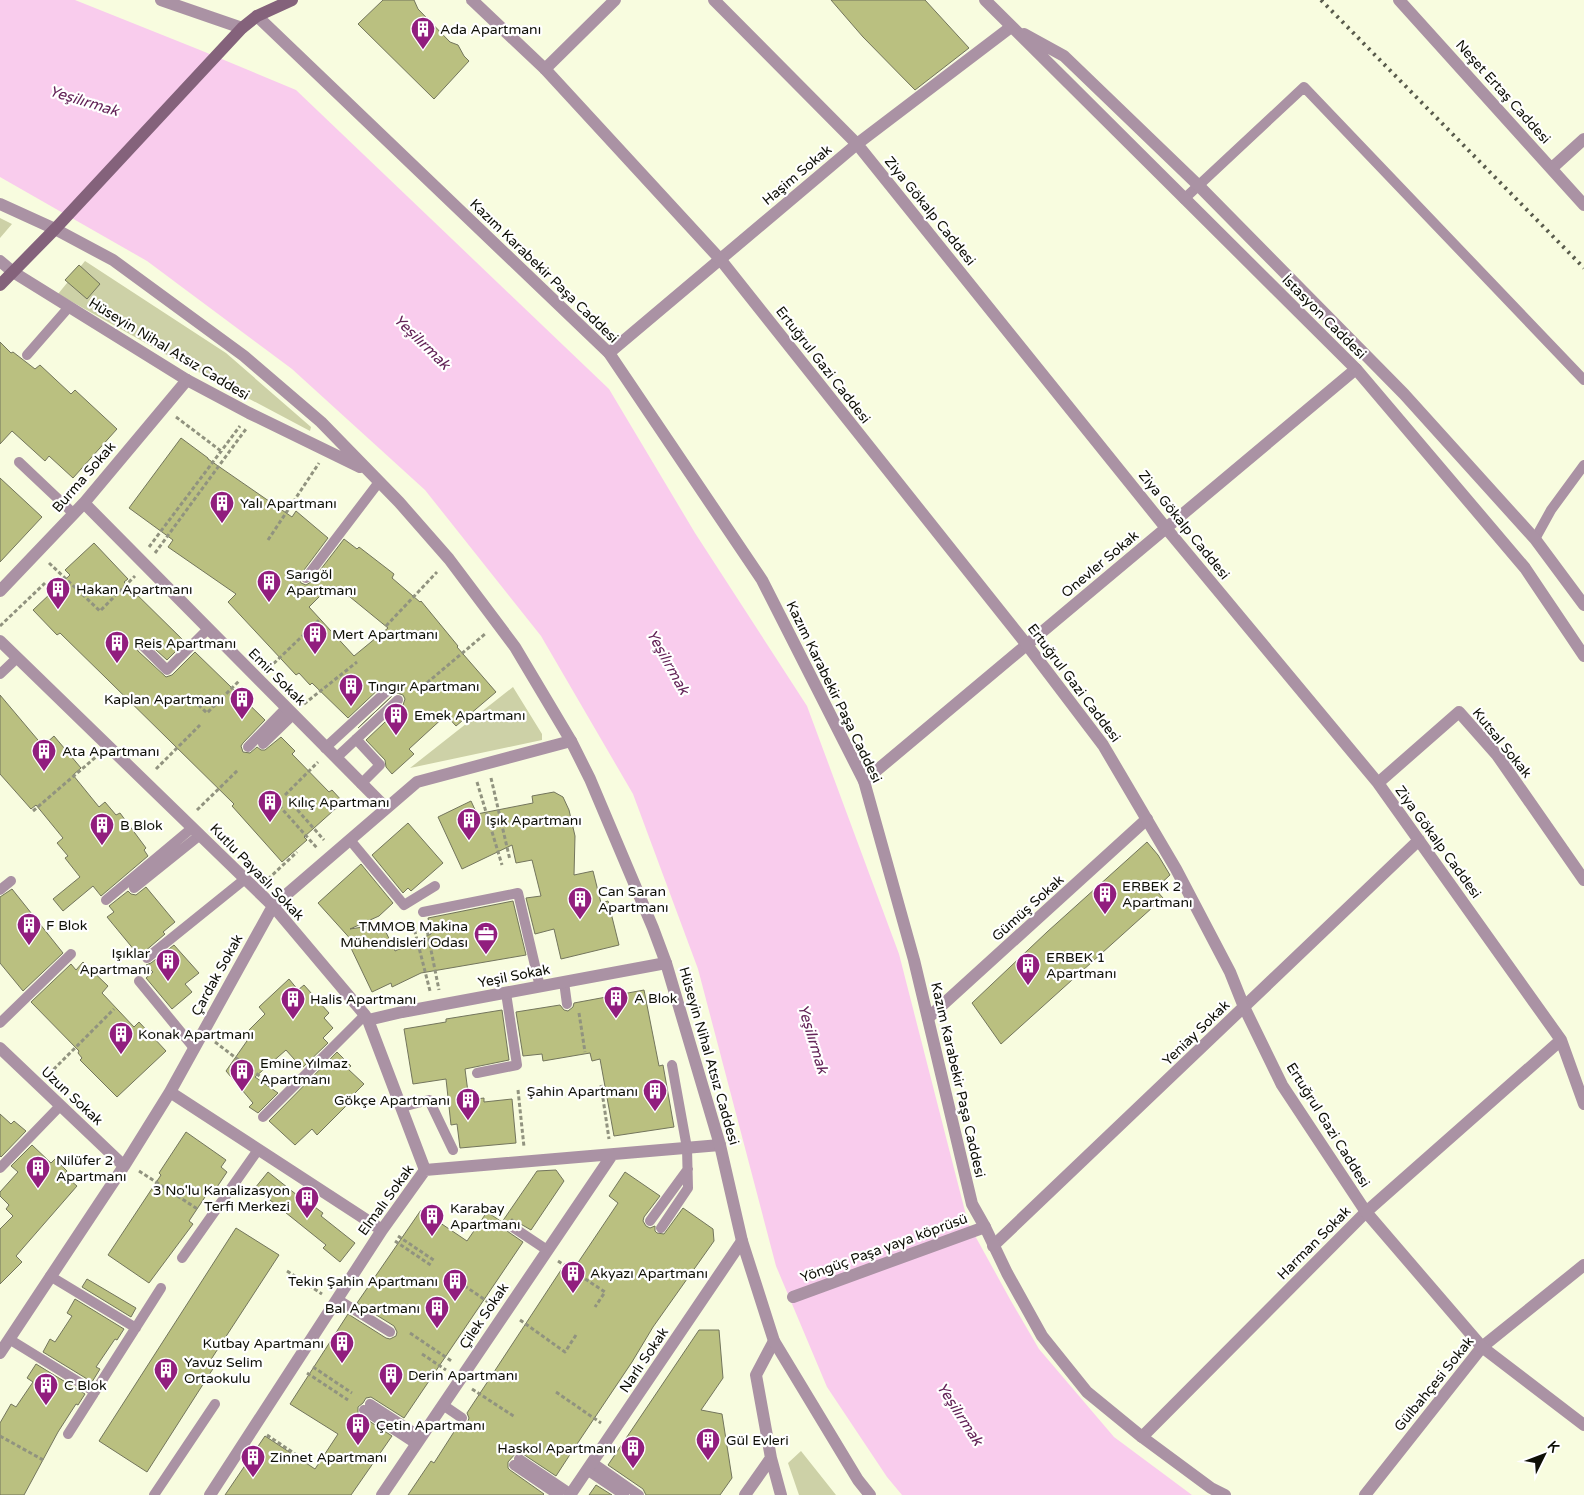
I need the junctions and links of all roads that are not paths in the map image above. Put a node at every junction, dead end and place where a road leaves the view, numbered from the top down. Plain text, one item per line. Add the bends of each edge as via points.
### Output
1 (161, 0) edge
2 (267, 0) edge
3 (292, 0) edge
4 (472, 0) edge
5 (615, 0) edge
6 (714, 0) edge
7 (985, 0) edge
8 (1399, 0) edge
9 (258, 16) junction
10 (1011, 27) junction
11 (238, 32) junction
12 (545, 69) junction
13 (1584, 139) edge
14 (857, 144) junction
15 (1552, 168) junction
16 (1198, 185) junction
17 (1184, 199) junction
18 (0, 204) edge
19 (1584, 205) edge
20 (55, 230) junction
21 (720, 259) junction
22 (0, 261) edge
23 (13, 272) junction
24 (0, 285) edge
25 (69, 307) junction
26 (609, 353) junction
27 (27, 355) dead end
28 (1356, 369) junction
29 (187, 380) junction
30 (1584, 380) edge
31 (19, 462) dead end
32 (1584, 465) edge
33 (367, 470) junction
34 (379, 482) junction
35 (84, 503) junction
36 (74, 514) junction
37 (1166, 528) junction
38 (1535, 539) junction
39 (306, 578) dead end
40 (0, 590) edge
41 (1584, 605) edge
42 (208, 629) junction
43 (0, 641) edge
44 (1027, 645) junction
45 (143, 646) dead end
46 (1584, 656) edge
47 (18, 658) junction
48 (0, 674) edge
49 (387, 691) dead end
50 (398, 700) dead end
51 (290, 712) junction
52 (356, 739) junction
53 (571, 741) junction
54 (263, 744) dead end
55 (248, 747) dead end
56 (330, 752) junction
57 (864, 782) junction
58 (1378, 783) junction
59 (361, 784) junction
60 (386, 808) junction
61 (1147, 819) junction
62 (192, 828) junction
63 (350, 840) junction
64 (1419, 840) junction
65 (245, 879) junction
66 (11, 880) dead end
67 (1584, 880) edge
68 (436, 886) dead end
69 (134, 888) dead end
70 (0, 890) edge
71 (106, 900) dead end
72 (273, 906) junction
73 (423, 912) road end
74 (71, 954) dead end
75 (147, 958) dead end
76 (666, 963) junction
77 (139, 980) dead end
78 (569, 981) junction
79 (540, 987) junction
80 (506, 993) junction
81 (568, 1004) dead end
82 (1244, 1007) junction
83 (367, 1018) junction
84 (928, 1018) junction
85 (0, 1023) edge
86 (1561, 1040) junction
87 (0, 1048) edge
88 (194, 1048) junction
89 (672, 1065) dead end
90 (477, 1073) dead end
91 (170, 1092) junction
92 (1584, 1104) edge
93 (60, 1106) junction
94 (402, 1107) junction
95 (263, 1117) dead end
96 (720, 1145) junction
97 (686, 1148) junction
98 (258, 1150) junction
99 (453, 1150) dead end
100 (612, 1155) junction
101 (125, 1164) junction
102 (0, 1168) edge
103 (688, 1169) junction
104 (425, 1170) junction
105 (1366, 1212) junction
106 (650, 1221) dead end
107 (511, 1226) dead end
108 (985, 1226) junction
109 (661, 1228) dead end
110 (382, 1230) junction
111 (742, 1241) junction
112 (993, 1246) junction
113 (546, 1251) junction
114 (182, 1258) dead end
115 (1584, 1265) edge
116 (50, 1276) junction
117 (161, 1288) dead end
118 (793, 1298) dead end
119 (336, 1301) junction
120 (136, 1328) junction
121 (390, 1332) dead end
122 (774, 1341) junction
123 (3, 1345) edge
124 (1482, 1347) junction
125 (95, 1392) junction
126 (215, 1404) dead end
127 (443, 1405) junction
128 (367, 1407) dead end
129 (462, 1418) dead end
130 (1584, 1425) edge
131 (68, 1434) dead end
132 (1142, 1437) junction
133 (418, 1440) junction
134 (771, 1458) junction
135 (590, 1466) junction
136 (570, 1494) edge
137 (154, 1495) edge
138 (210, 1495) edge
139 (382, 1495) edge
140 (558, 1495) edge
141 (624, 1495) edge
142 (639, 1495) edge
143 (745, 1495) edge
144 (781, 1495) edge
145 (870, 1495) edge
146 (1225, 1495) edge
147 (1365, 1495) edge

1 - 11 street
2 - 9 main road
3 - 9 main road
4 - 12 street, Ertuğrul Gazi Caddesi
5 - 12 street
6 - 14 street, Ziya Gökalp Caddesi
7 - 10 street, İstasyon Caddesi
8 - 15 street, Neşet Ertaş Caddesi
9 - 11 main road
9 - 26 street, Kazım Karabekir Paşa Caddesi
10 - 14 street, Haşim Sokak
10 - 16 street, İstasyon Caddesi via 1064,56
10 - 17 street, İstasyon Caddesi
11 - 20 main road
12 - 21 street, Ertuğrul Gazi Caddesi
13 - 15 street
14 - 21 street, Haşim Sokak
14 - 37 street, Ziya Gökalp Caddesi
15 - 19 street, Neşet Ertaş Caddesi
16 - 17 lane
16 - 30 lane via 1304,87
16 - 38 street, İstasyon Caddesi via 1404,394
17 - 28 street, İstasyon Caddesi
18 - 20 street, Hüseyin Nihal Atsız Caddesi
20 - 23 main road
20 - 33 street, Hüseyin Nihal Atsız Caddesi via 113,260 244,356 321,422
21 - 26 street, Haşim Sokak
21 - 44 street, Ertuğrul Gazi Caddesi
22 - 23 street, Hüseyin Nihal Atsız Caddesi
23 - 24 main road
23 - 25 street, Hüseyin Nihal Atsız Caddesi
25 - 27 lane
25 - 29 street, Hüseyin Nihal Atsız Caddesi
26 - 57 street, Kazım Karabekir Paşa Caddesi via 762,580
28 - 37 street, Onevler Sokak
28 - 46 street, İstasyon Caddesi via 1525,568
29 - 33 street, Hüseyin Nihal Atsız Caddesi
29 - 35 street, Burma Sokak
31 - 36 lane
32 - 38 lane
33 - 34 street, Hüseyin Nihal Atsız Caddesi
34 - 39 lane
34 - 53 street, Hüseyin Nihal Atsız Caddesi via 449,559 498,623
35 - 36 street, Burma Sokak
35 - 42 street, Emir Sokak
36 - 40 street, Burma Sokak
37 - 44 street, Onevler Sokak
37 - 58 street, Ziya Gökalp Caddesi
38 - 41 street, İstasyon Caddesi
42 - 45 lane via 168,670
42 - 51 street, Emir Sokak
43 - 47 street, Kutlu Payaslı Sokak
44 - 57 street, Onevler Sokak
44 - 61 street, Ertuğrul Gazi Caddesi via 1103,745
47 - 48 lane
47 - 62 street, Kutlu Payaslı Sokak
49 - 56 lane
50 - 52 lane
51 - 54 lane
51 - 55 lane
51 - 56 street, Emir Sokak
52 - 56 lane
52 - 59 lane via 380,765
53 - 60 street, Çardak Sokak via 417,782
53 - 76 street, Hüseyin Nihal Atsız Caddesi via 590,779
56 - 59 street, Emir Sokak
57 - 84 street, Kazım Karabekir Paşa Caddesi
58 - 64 street, Ziya Gökalp Caddesi
58 - 67 street, Kutsal Sokak via 1459,712 1496,756
59 - 60 street, Emir Sokak
60 - 63 street, Çardak Sokak
61 - 82 street, Ertuğrul Gazi Caddesi via 1230,972
61 - 84 street, Gümüş Sokak
62 - 65 street, Kutlu Payaslı Sokak
62 - 69 lane
62 - 71 lane
63 - 68 lane via 404,905
63 - 72 street, Çardak Sokak
64 - 82 street, Yeniay Sokak
64 - 86 street, Ziya Gökalp Caddesi
65 - 72 street, Kutlu Payaslı Sokak
65 - 75 lane
66 - 70 lane
72 - 83 street, Kutlu Payaslı Sokak
72 - 88 street, Çardak Sokak
73 - 79 lane via 518,894
74 - 85 lane
76 - 78 street, Yeşil Sokak
76 - 96 street, Hüseyin Nihal Atsız Caddesi
77 - 88 lane
78 - 79 street, Yeşil Sokak
78 - 81 lane
79 - 80 street, Yeşil Sokak
80 - 83 street, Yeşil Sokak
80 - 90 lane via 517,1066
82 - 105 street, Ertuğrul Gazi Caddesi via 1282,1084
82 - 112 street, Yeniay Sokak
83 - 94 street, Kutlu Payaslı Sokak
83 - 95 lane
84 - 108 street, Kazım Karabekir Paşa Caddesi via 972,1204
86 - 92 street, Ziya Gökalp Caddesi
86 - 105 street, Harman Sokak
87 - 93 street, Uzun Sokak
88 - 91 street, Çardak Sokak
89 - 97 lane
91 - 98 street
91 - 101 street, Çardak Sokak
93 - 101 street, Uzun Sokak
93 - 102 lane
94 - 99 lane via 429,1100
94 - 104 street, Kutlu Payaslı Sokak
96 - 97 street, Elmalı Sokak
96 - 111 street, Hüseyin Nihal Atsız Caddesi
97 - 100 street, Elmalı Sokak
97 - 103 lane
98 - 110 street
98 - 114 lane
100 - 104 street, Elmalı Sokak
100 - 113 street, Çilek Sokak
101 - 116 street, Çardak Sokak
103 - 106 lane
103 - 109 lane via 688,1188
104 - 110 street, Elmalı Sokak
105 - 124 street, Ertuğrul Gazi Caddesi
105 - 132 street, Harman Sokak
107 - 113 lane
108 - 112 street, Kazım Karabekir Paşa Caddesi
108 - 118 street, Yöngüç Paşa yaya köprüsü
110 - 119 street, Elmalı Sokak
111 - 122 street, Hüseyin Nihal Atsız Caddesi
111 - 135 street, Narlı Sokak
112 - 132 street, Kazım Karabekir Paşa Caddesi via 1042,1336 1087,1392
113 - 127 street, Çilek Sokak
115 - 124 street, Gülbahçesi Sokak
116 - 120 lane
116 - 123 street, Çardak Sokak
117 - 120 lane
119 - 121 lane
119 - 138 street, Elmalı Sokak
120 - 125 lane
122 - 134 street via 756,1375
122 - 145 street, Hüseyin Nihal Atsız Caddesi
123 - 125 lane
124 - 130 street, Ertuğrul Gazi Caddesi
124 - 147 street, Gülbahçesi Sokak
125 - 131 lane
126 - 137 lane
127 - 129 lane
127 - 133 street, Çilek Sokak
128 - 133 lane
132 - 146 street, Kazım Karabekir Paşa Caddesi
133 - 139 street, Çilek Sokak
134 - 143 street
134 - 144 street
135 - 136 street, Narlı Sokak
135 - 141 lane
135 - 142 lane
136 - 140 lane via 516,1462

